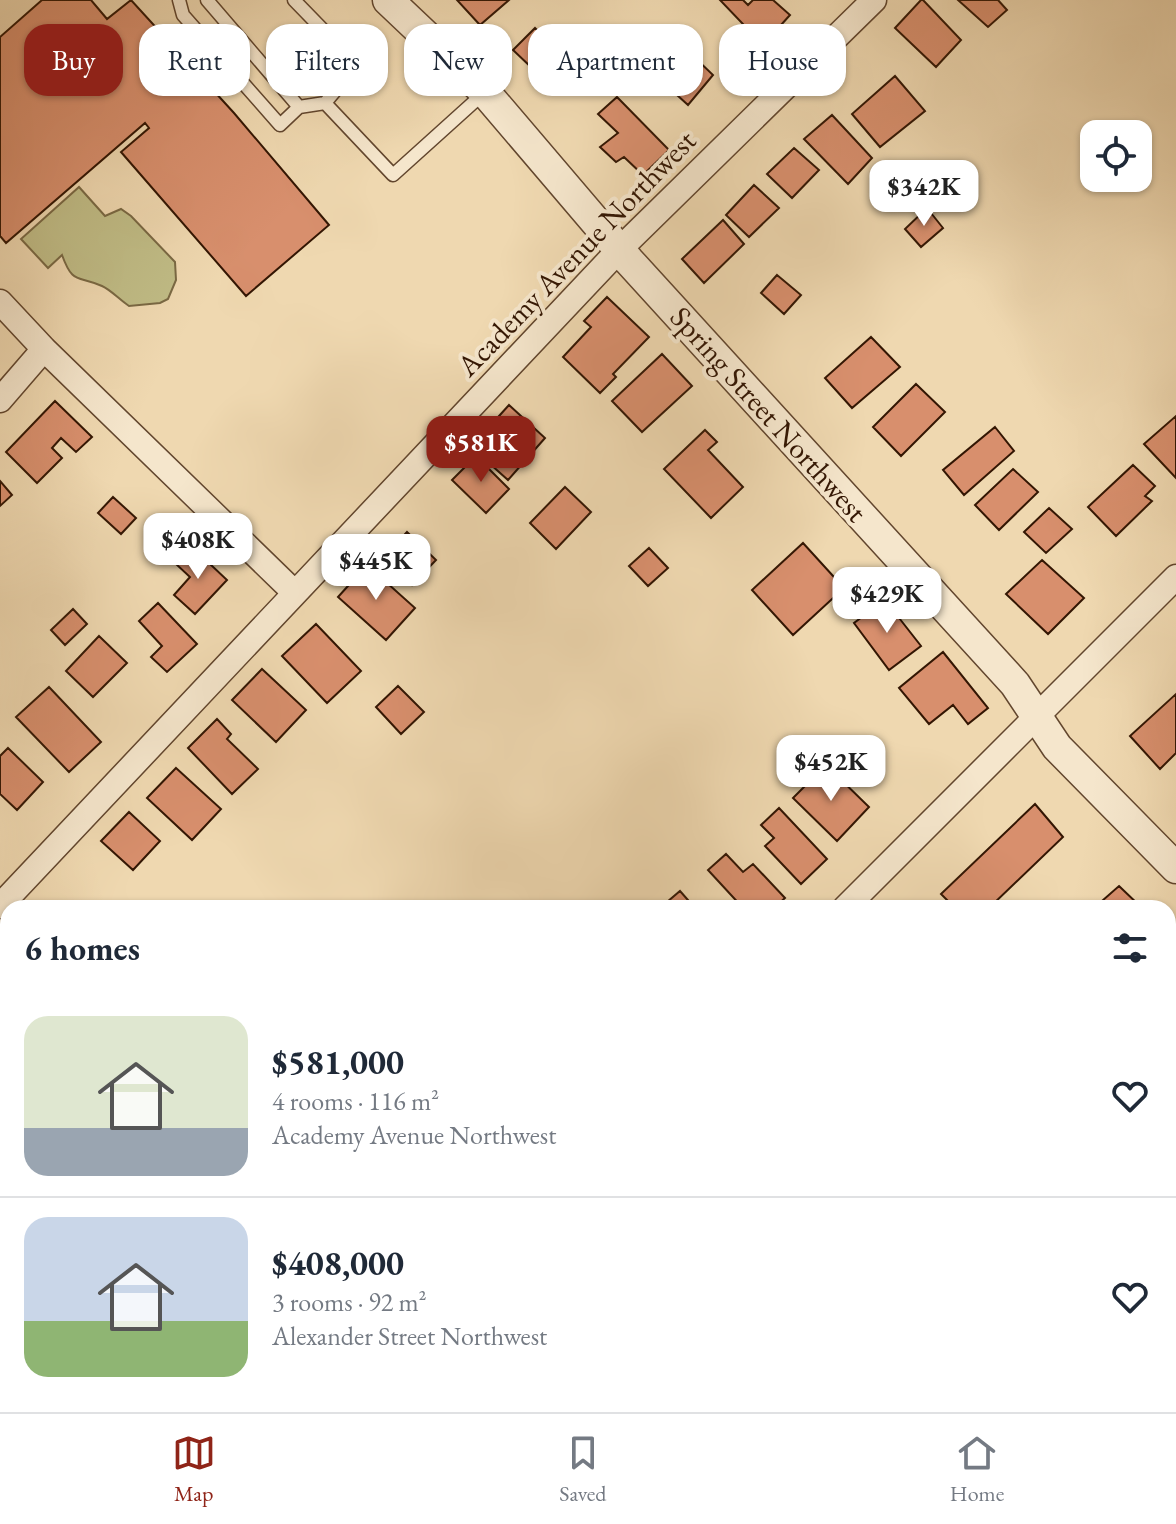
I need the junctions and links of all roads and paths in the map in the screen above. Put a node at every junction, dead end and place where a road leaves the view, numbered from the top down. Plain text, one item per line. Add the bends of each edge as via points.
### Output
1 (179, 0) edge
2 (207, 0) edge
3 (294, 0) edge
4 (388, 0) edge
5 (874, 0) edge
6 (413, 24) edge
7 (481, 96) edge
8 (488, 96) edge
9 (325, 103) junction
10 (299, 107) junction
11 (619, 250) junction
12 (0, 302) edge
13 (44, 349) junction
14 (0, 400) edge
15 (1176, 577) edge
16 (295, 593) junction
17 (1036, 717) junction
18 (1176, 868) edge
19 (6, 900) edge
20 (853, 900) edge

1 - 10 lane via 183,15 280,125
2 - 10 lane
3 - 9 lane via 329,36 352,71
4 - 6 street, Spring Street Northwest
5 - 11 street, Academy Avenue Northwest
7 - 9 lane via 393,175
8 - 11 street, Spring Street Northwest
9 - 10 lane
11 - 16 street, Academy Avenue Northwest
11 - 17 street, Spring Street Northwest via 1015,684
12 - 13 street
13 - 14 street
13 - 16 street
15 - 17 street
16 - 19 street, Academy Avenue Northwest
17 - 18 street, Spring Street Northwest via 1057,747
17 - 20 street

